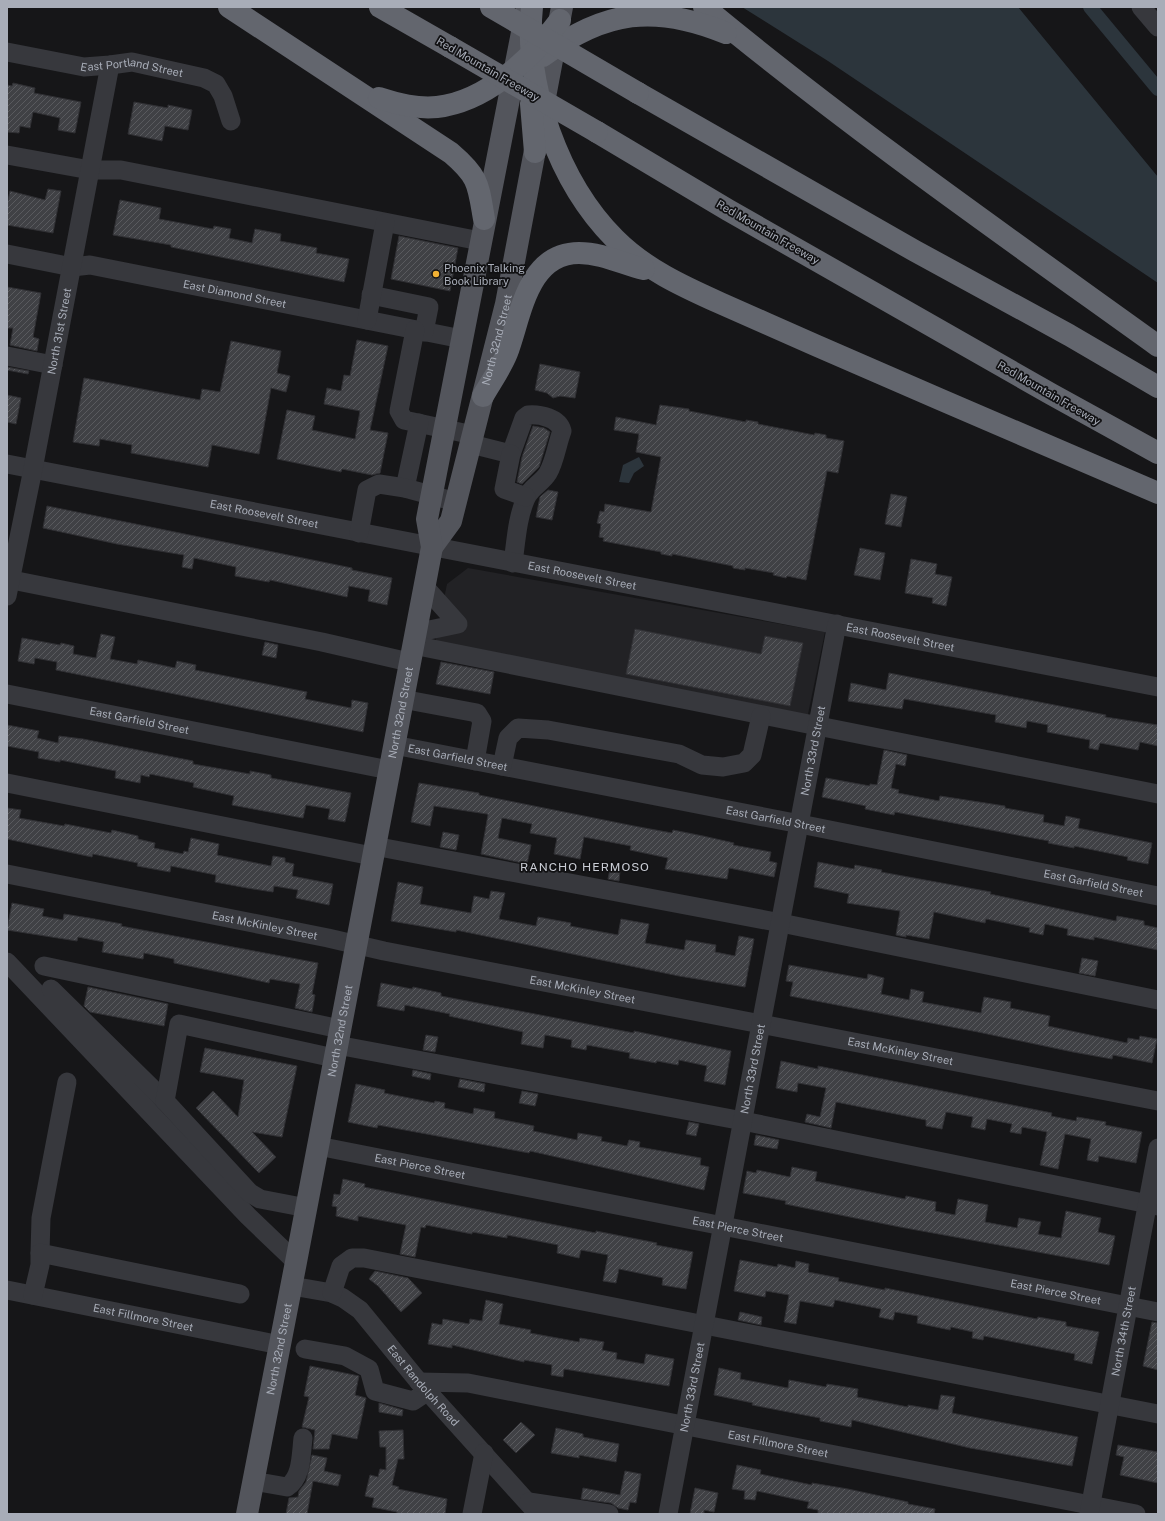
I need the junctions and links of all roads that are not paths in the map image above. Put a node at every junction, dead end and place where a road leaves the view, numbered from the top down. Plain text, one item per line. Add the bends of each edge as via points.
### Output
1 (229, 7) edge
2 (380, 7) edge
3 (491, 7) edge
4 (510, 7) edge
5 (527, 7) edge
6 (532, 7) edge
7 (704, 7) edge
8 (1141, 7) edge
9 (561, 14) edge
10 (1158, 27) edge
11 (752, 47) junction
12 (554, 48) junction
13 (7, 52) edge
14 (526, 58) junction
15 (110, 65) junction
16 (354, 88) junction
17 (543, 106) junction
18 (231, 121) dead end
19 (535, 152) junction
20 (7, 155) edge
21 (90, 170) junction
22 (484, 219) junction
23 (385, 223) junction
24 (480, 241) junction
25 (7, 254) edge
26 (72, 267) junction
27 (654, 271) junction
28 (371, 295) junction
29 (367, 320) junction
30 (420, 331) junction
31 (462, 340) junction
32 (1158, 346) edge
33 (7, 356) edge
34 (53, 365) junction
35 (1158, 387) edge
36 (483, 396) junction
37 (419, 423) junction
38 (444, 429) junction
39 (472, 440) junction
40 (1158, 453) edge
41 (511, 454) junction
42 (7, 464) edge
43 (33, 469) junction
44 (405, 488) junction
45 (1158, 494) edge
46 (432, 496) junction
47 (526, 498) junction
48 (456, 502) junction
49 (359, 533) junction
50 (432, 547) junction
51 (513, 563) junction
52 (8, 585) edge
53 (424, 586) junction
54 (837, 624) junction
55 (412, 647) junction
56 (1158, 687) edge
57 (7, 694) edge
58 (402, 699) junction
59 (761, 716) junction
60 (818, 727) junction
61 (394, 745) junction
62 (475, 761) junction
63 (502, 766) junction
64 (389, 770) junction
65 (7, 783) edge
66 (1158, 794) edge
67 (800, 824) junction
68 (373, 851) junction
69 (7, 874) edge
70 (1158, 896) edge
71 (781, 923) junction
72 (355, 944) junction
73 (7, 962) edge
74 (44, 966) dead end
75 (51, 989) dead end
76 (1158, 1000) edge
77 (761, 1023) junction
78 (337, 1044) junction
79 (67, 1082) dead end
80 (1158, 1101) edge
81 (165, 1102) junction
82 (743, 1120) junction
83 (318, 1146) junction
84 (1158, 1148) edge
85 (1153, 1205) edge
86 (307, 1208) junction
87 (724, 1226) junction
88 (40, 1253) junction
89 (296, 1262) junction
90 (292, 1286) junction
91 (7, 1290) edge
92 (332, 1293) junction
93 (240, 1294) dead end
94 (33, 1295) junction
95 (1128, 1306) junction
96 (1158, 1312) edge
97 (704, 1325) junction
98 (280, 1345) junction
99 (305, 1349) dead end
100 (423, 1387) junction
101 (1109, 1405) junction
102 (1158, 1414) edge
103 (685, 1425) junction
104 (303, 1438) dead end
105 (484, 1453) junction
106 (253, 1481) junction
107 (534, 1508) edge
108 (1090, 1510) edge
109 (247, 1514) edge
110 (472, 1514) edge
111 (609, 1514) edge
112 (668, 1514) edge
113 (1136, 1514) edge

1 - 16 highway
2 - 40 highway, Red Mountain Freeway, bridge via 728,210
3 - 35 highway, bridge via 914,251 1069,335
4 - 14 highway
5 - 14 main road, North 32nd Street
6 - 14 highway
7 - 11 highway
8 - 10 street
9 - 12 main road, North 32nd Street
9 - 14 highway
11 - 12 highway via 729,34 687,18 645,15 623,16 597,24
11 - 32 highway via 949,195
12 - 14 highway
12 - 17 main road, North 32nd Street
13 - 15 street, East Portland Street via 84,67
14 - 16 highway via 478,94 437,107 398,104
14 - 17 highway
14 - 19 highway
14 - 22 main road, North 32nd Street via 510,92
15 - 18 street, East Portland Street via 132,62 204,78 216,84
15 - 21 street, North 31st Street
16 - 22 highway via 451,153 466,166 474,176 479,189
17 - 19 main road, North 32nd Street
17 - 27 highway via 556,149 577,192 592,214 616,240
19 - 36 main road, North 32nd Street via 506,304
20 - 21 street
21 - 23 street via 121,170
21 - 26 street, North 31st Street
22 - 24 main road, North 32nd Street
23 - 24 street
23 - 28 street
24 - 31 main road, North 32nd Street
25 - 26 street, East Diamond Street
26 - 29 street, East Diamond Street via 90,266
26 - 34 street, North 31st Street
27 - 36 highway via 592,254 564,255 551,260 529,287 506,356
27 - 45 highway via 756,319
28 - 29 street
28 - 30 street via 429,307
29 - 30 street, East Diamond Street
30 - 31 street, East Diamond Street
30 - 37 street via 399,411 404,420
31 - 38 main road, North 32nd Street
33 - 34 street
34 - 43 street, North 31st Street
36 - 39 main road, North 32nd Street
37 - 38 street
37 - 44 street
38 - 39 street
38 - 46 main road, North 32nd Street
39 - 41 street
39 - 48 main road, North 32nd Street
41 - 47 street via 504,489
41 - 47 street via 524,418 528,415 544,417 561,425 562,431 549,472 533,487
42 - 43 street, East Roosevelt Street
43 - 49 street, East Roosevelt Street
43 - 52 street, North 31st Street
44 - 46 street
44 - 49 street via 379,484 367,490
46 - 48 street
46 - 50 main road, North 32nd Street via 427,519
47 - 51 street via 521,512
48 - 50 main road, North 32nd Street via 451,521
49 - 50 street, East Roosevelt Street
50 - 51 street, East Roosevelt Street
50 - 53 main road, North 32nd Street
51 - 54 street, East Roosevelt Street
52 - 55 street via 314,641
53 - 55 main road, North 32nd Street
53 - 55 street via 458,624
54 - 56 street, East Roosevelt Street
54 - 60 street, North 33rd Street
55 - 58 main road, North 32nd Street
55 - 59 street
57 - 64 street, East Garfield Street
58 - 61 main road, North 32nd Street
58 - 62 street via 478,713 482,721
59 - 60 street
59 - 63 street via 752,755 744,763 723,767 702,764 679,754 548,730 518,728 508,738
60 - 66 street
60 - 67 street, North 33rd Street
61 - 62 street, East Garfield Street
61 - 64 main road, North 32nd Street
62 - 63 street, East Garfield Street
63 - 67 street, East Garfield Street
64 - 68 main road, North 32nd Street
65 - 68 street
67 - 70 street, East Garfield Street
67 - 71 street, North 33rd Street
68 - 71 street
68 - 72 main road, North 32nd Street
69 - 72 street, East McKinley Street
71 - 76 street
71 - 77 street, North 33rd Street
72 - 77 street, East McKinley Street
72 - 78 main road, North 32nd Street
73 - 89 street via 242,1210
74 - 78 street
75 - 81 street
77 - 80 street, East McKinley Street
77 - 82 street, North 33rd Street
78 - 81 street via 298,1050 178,1024
78 - 82 street
78 - 83 main road, North 32nd Street
79 - 88 street via 41,1218
81 - 86 street via 250,1193 260,1199
82 - 85 street
82 - 87 street, North 33rd Street
83 - 86 main road, North 32nd Street
83 - 87 street, East Pierce Street
84 - 85 street, North 34th Street
85 - 95 street, North 34th Street
86 - 89 main road, North 32nd Street
87 - 95 street, East Pierce Street
87 - 97 street, North 33rd Street
88 - 93 street
88 - 94 street
89 - 90 main road, North 32nd Street
90 - 92 street, East Randolph Road
90 - 98 main road, North 32nd Street
91 - 94 street, East Fillmore Street
92 - 97 street via 341,1266 352,1258 364,1258
92 - 100 street, East Randolph Road via 360,1310
94 - 98 street, East Fillmore Street
95 - 96 street, East Pierce Street
95 - 101 street, North 34th Street
97 - 101 street
97 - 103 street, North 33rd Street
98 - 106 main road, North 32nd Street
99 - 100 street via 345,1356 369,1368 375,1391 413,1401
100 - 103 street, East Fillmore Street via 468,1382
100 - 105 street, East Randolph Road
101 - 102 street
101 - 108 street, North 34th Street
103 - 108 street, East Fillmore Street
103 - 112 street, North 33rd Street
104 - 106 street via 297,1476 292,1484 286,1487
105 - 107 street, East Randolph Road
105 - 110 street
106 - 109 main road, North 32nd Street
107 - 111 street
108 - 113 street, East Fillmore Street

